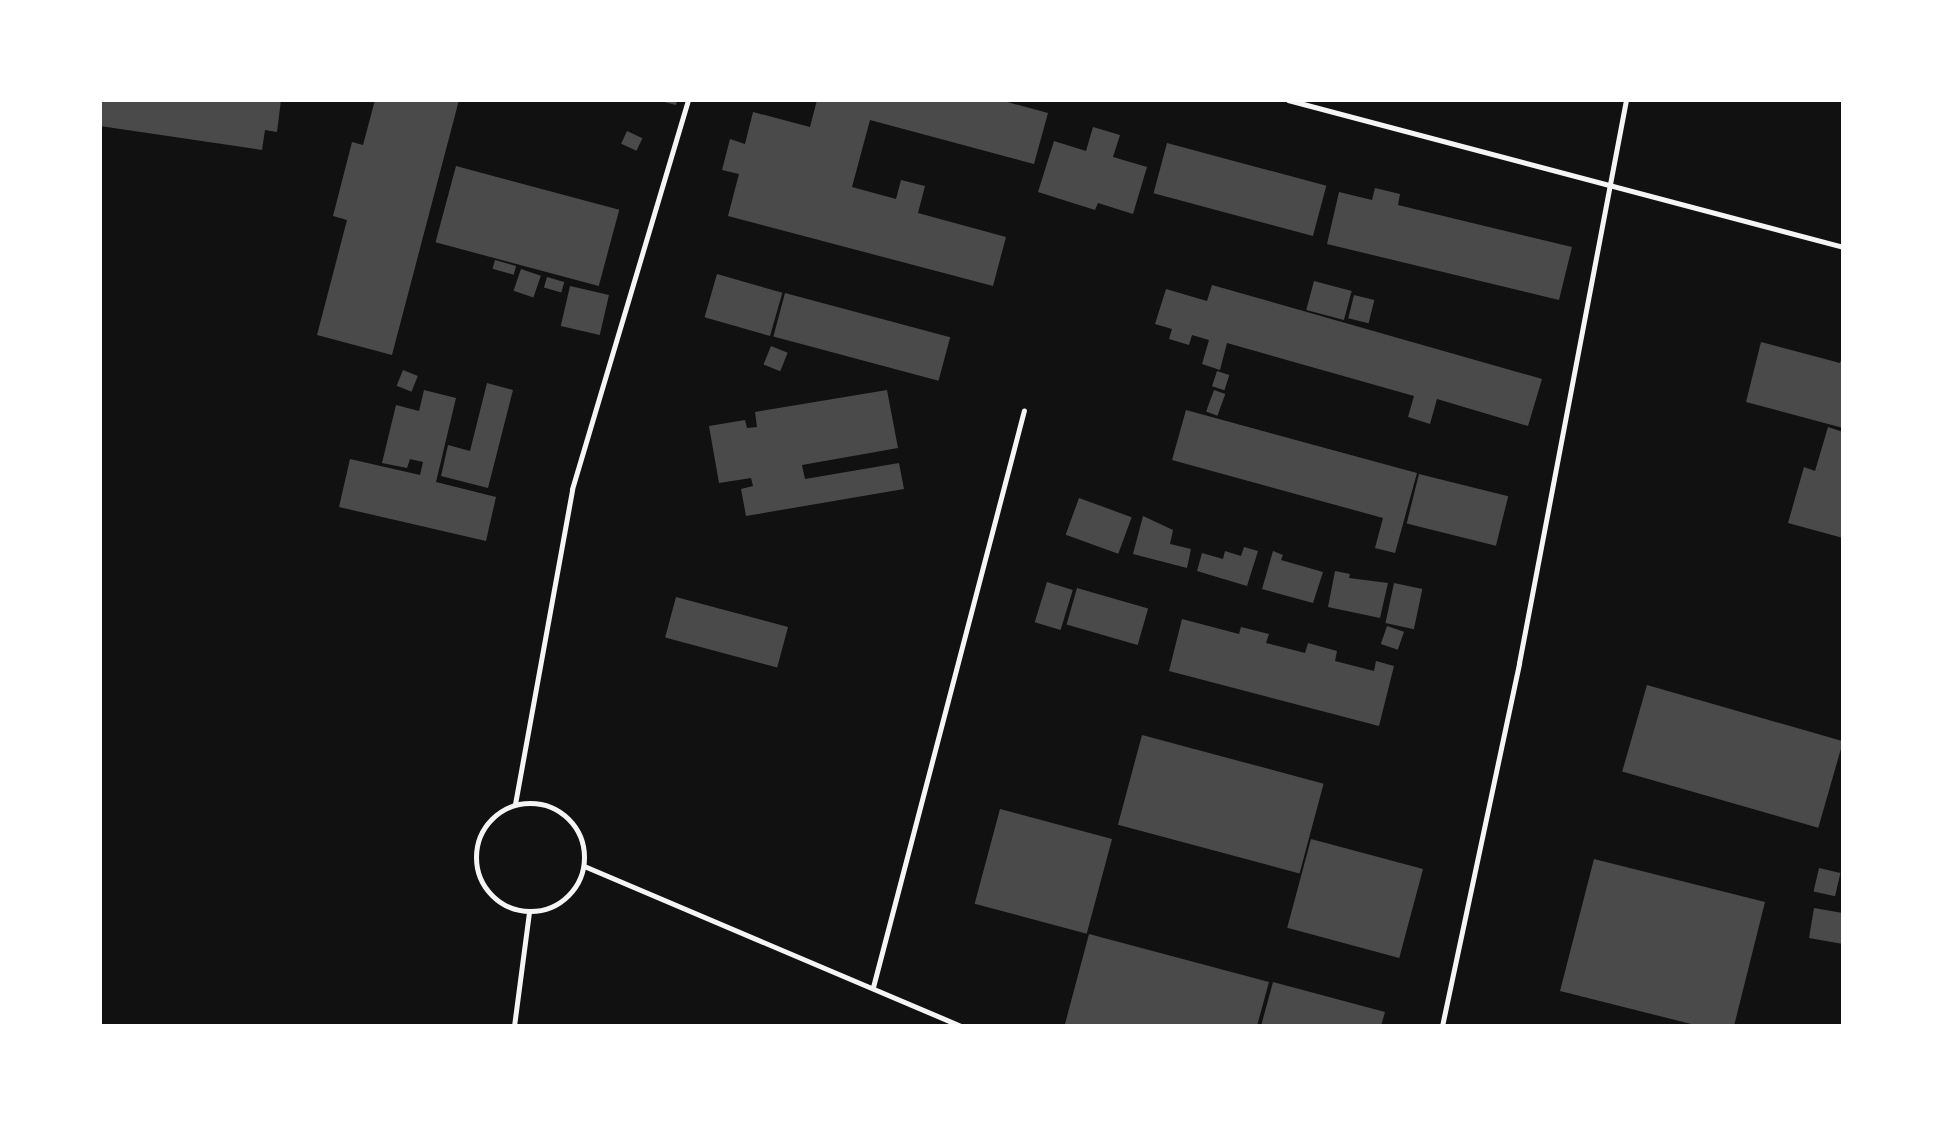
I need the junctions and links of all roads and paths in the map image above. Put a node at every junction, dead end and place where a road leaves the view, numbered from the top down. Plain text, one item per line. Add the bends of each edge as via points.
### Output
1 (688, 100) edge
2 (1288, 100) edge
3 (1626, 100) edge
4 (1611, 186) junction
5 (1843, 247) edge
6 (1024, 410) dead end
7 (515, 804) junction
8 (584, 866) junction
9 (529, 912) junction
10 (873, 987) junction
11 (514, 1026) edge
12 (961, 1026) edge
13 (1441, 1026) edge

1 - 7 lane via 572,489
2 - 4 lane
3 - 4 lane
4 - 5 lane
4 - 13 lane via 1519,663
6 - 10 lane
7 - 8 lane via 534,802 567,818 578,832
7 - 9 lane via 484,826 475,864 493,898
8 - 9 lane via 571,894 559,904
8 - 10 lane
9 - 11 lane
10 - 12 lane

